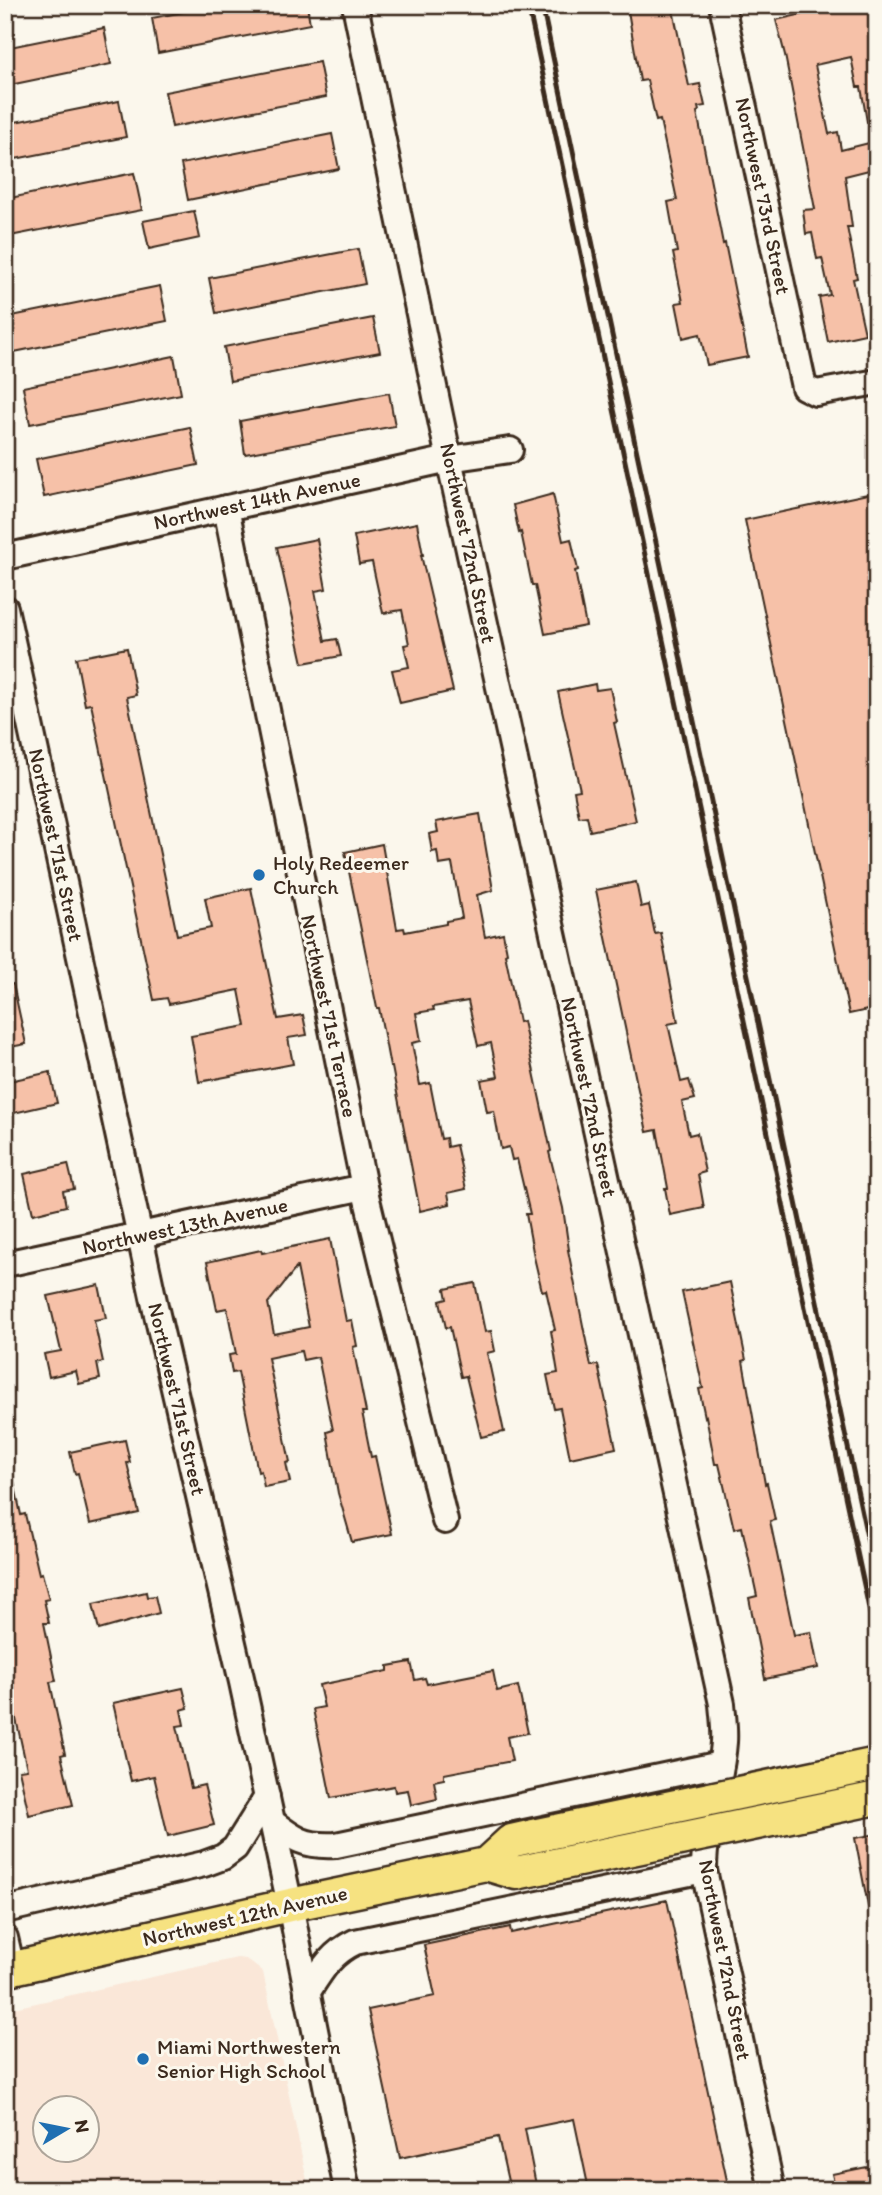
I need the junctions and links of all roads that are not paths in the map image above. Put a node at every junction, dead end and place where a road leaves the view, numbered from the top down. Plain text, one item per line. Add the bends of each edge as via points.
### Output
1 (355, 5) edge
2 (722, 5) edge
3 (877, 382) edge
4 (510, 450) dead end
5 (449, 458) junction
6 (226, 508) junction
7 (5, 557) edge
8 (5, 608) edge
9 (364, 1187) junction
10 (140, 1236) junction
11 (5, 1264) edge
12 (445, 1521) dead end
13 (721, 1764) junction
14 (877, 1764) edge
15 (877, 1798) edge
16 (269, 1809) junction
17 (485, 1864) junction
18 (704, 1870) junction
19 (290, 1905) junction
20 (5, 1910) edge
21 (5, 1938) edge
22 (9, 1969) edge
23 (307, 1993) junction
24 (347, 2190) edge
25 (772, 2190) edge

1 - 5 street, Northwest 72nd Street
2 - 3 street, Northwest 73rd Street via 804,387 816,393
4 - 5 street, Northwest 14th Avenue
5 - 6 street, Northwest 14th Avenue
5 - 13 street, Northwest 72nd Street via 722,1704
6 - 7 street, Northwest 14th Avenue
6 - 9 street, Northwest 71st Terrace
8 - 10 street, Northwest 71st Street
9 - 10 street, Northwest 13th Avenue
9 - 12 street, Northwest 71st Terrace
10 - 11 street, Northwest 13th Avenue
10 - 16 street, Northwest 71st Street
13 - 16 street via 336,1845 295,1839
13 - 18 street, Northwest 72nd Street via 707,1827
14 - 17 main road, Northwest 12th Avenue, bridge via 512,1841
15 - 17 main road, Northwest 12th Avenue, bridge via 516,1873
16 - 19 street, Northwest 71st Street
16 - 20 street via 223,1857
17 - 19 main road, Northwest 12th Avenue
18 - 23 street via 355,1942 331,1957
18 - 25 street, Northwest 72nd Street
19 - 22 main road, Northwest 12th Avenue
19 - 23 street, Northwest 71st Street
21 - 22 street
23 - 24 street, Northwest 71st Street

